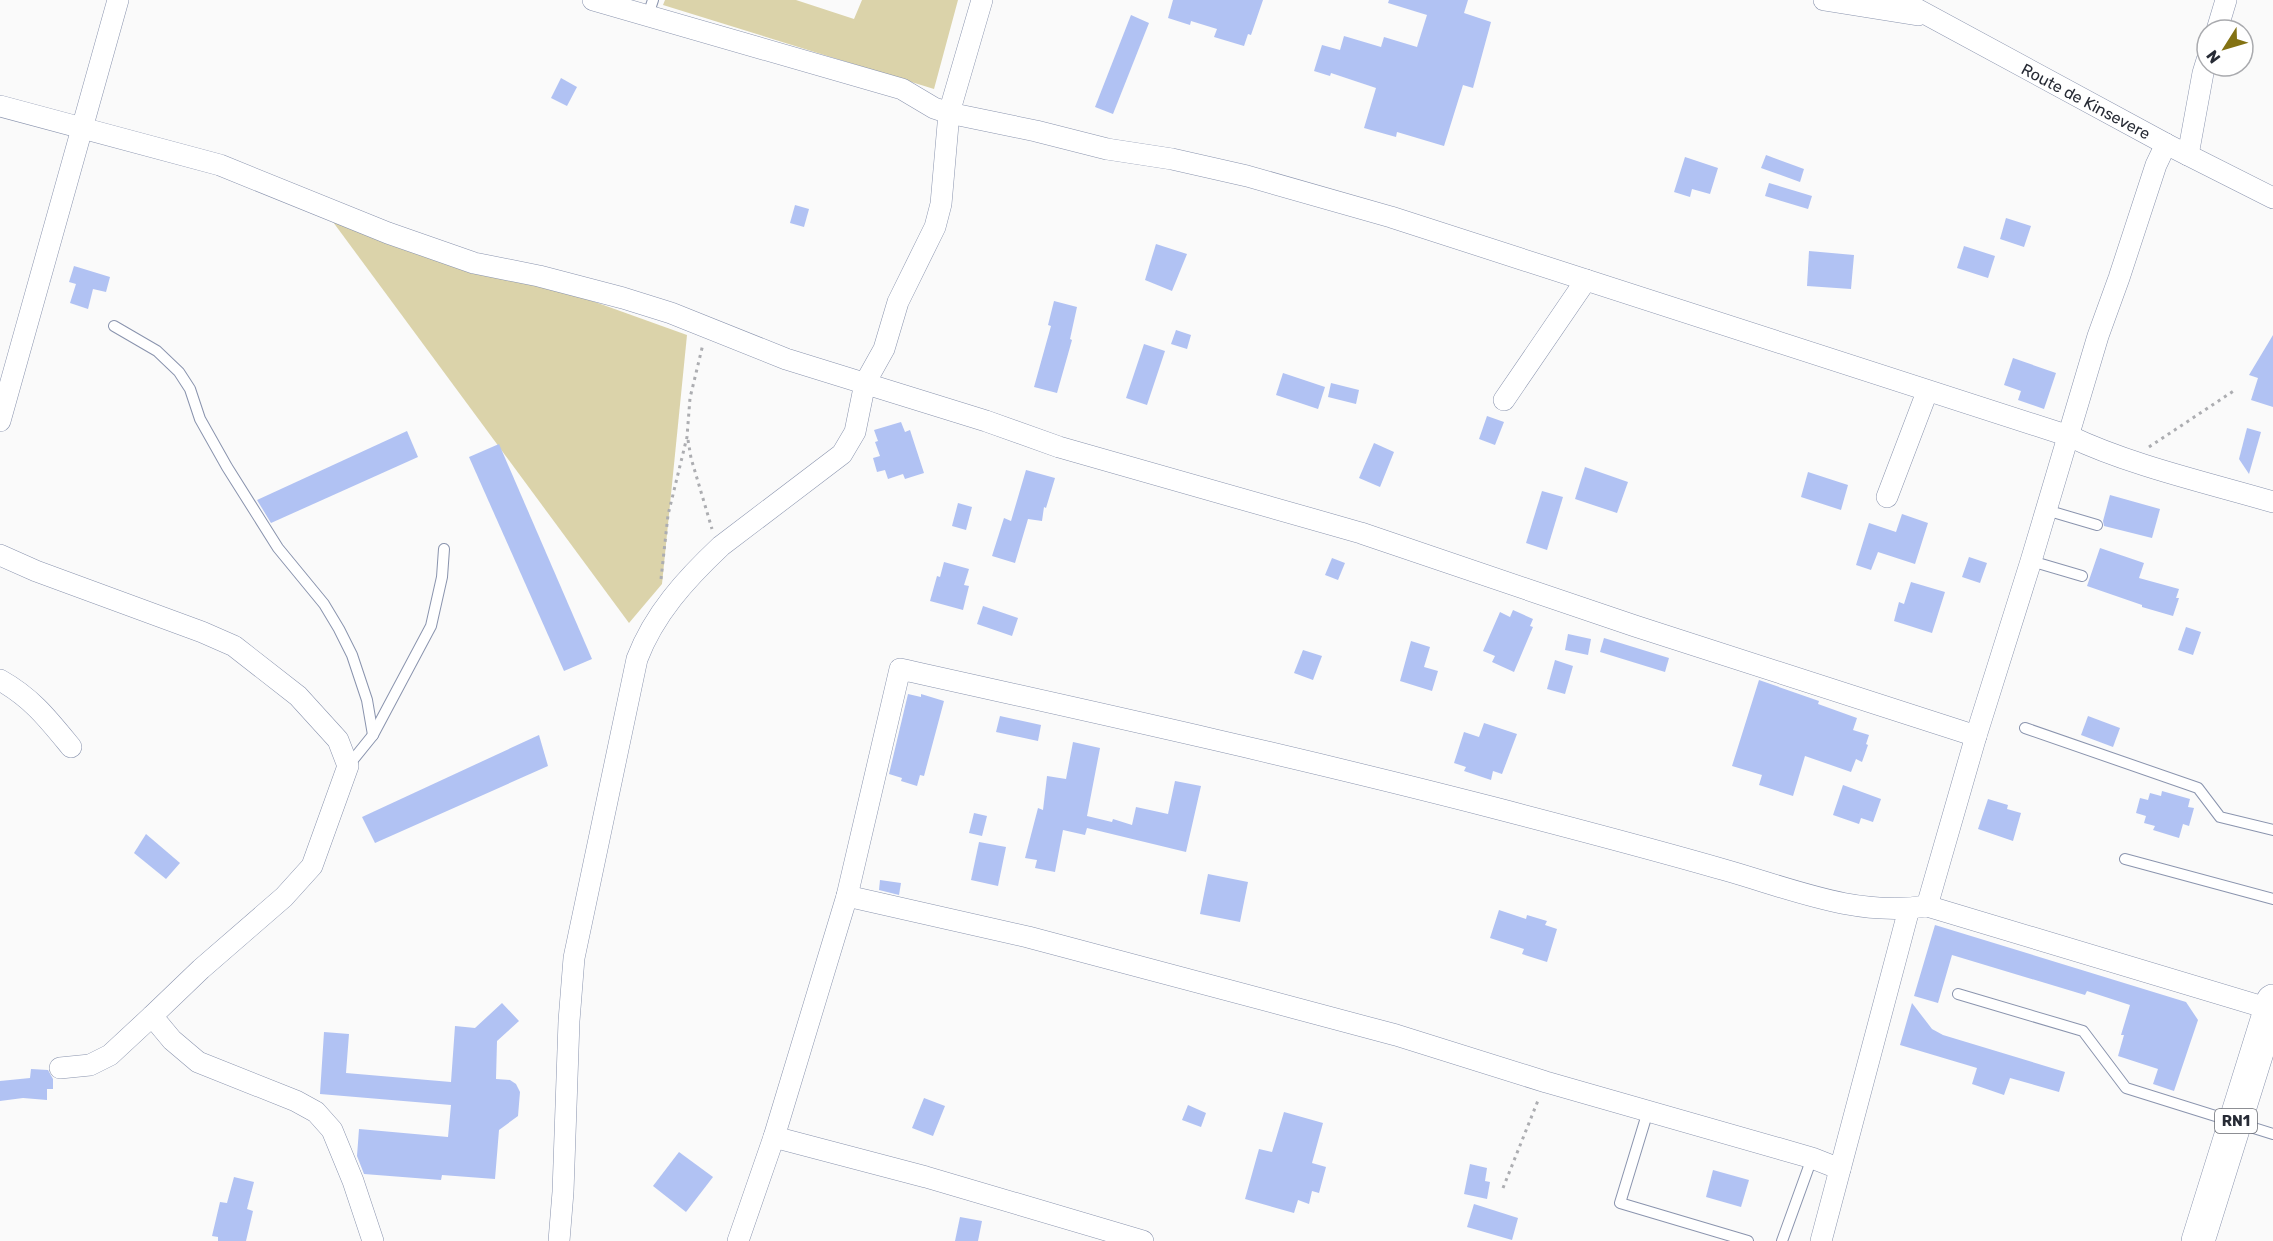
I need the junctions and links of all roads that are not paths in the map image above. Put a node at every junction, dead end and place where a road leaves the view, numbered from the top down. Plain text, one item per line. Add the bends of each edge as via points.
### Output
1 (118, 0) edge
2 (593, 0) edge
3 (982, 0) edge
4 (1824, 0) edge
5 (1900, 0) edge
6 (2226, 0) edge
7 (651, 7) edge
8 (1930, 16) junction
9 (2221, 18) edge
10 (2202, 78) edge
11 (0, 106) edge
12 (948, 113) junction
13 (82, 127) junction
14 (2166, 144) junction
15 (2188, 155) junction
16 (2273, 198) edge
17 (1586, 280) junction
18 (114, 326) dead end
19 (7, 377) edge
20 (865, 382) junction
21 (1927, 392) junction
22 (1504, 400) dead end
23 (0, 421) edge
24 (2069, 436) junction
25 (1887, 497) dead end
26 (2273, 502) edge
27 (2046, 510) junction
28 (2097, 525) dead end
29 (444, 549) dead end
30 (0, 555) edge
31 (2031, 561) junction
32 (2082, 576) dead end
33 (0, 680) edge
34 (2025, 728) dead end
35 (373, 735) junction
36 (1976, 736) junction
37 (71, 747) dead end
38 (348, 766) junction
39 (2273, 830) edge
40 (2125, 859) dead end
41 (848, 896) junction
42 (2273, 899) edge
43 (1918, 907) junction
44 (1958, 994) dead end
45 (2272, 1005) edge
46 (152, 1016) junction
47 (60, 1068) dead end
48 (1648, 1111) junction
49 (2235, 1122) junction
50 (2273, 1134) edge
51 (774, 1137) junction
52 (1812, 1158) junction
53 (1840, 1168) junction
54 (373, 1241) edge
55 (559, 1241) edge
56 (738, 1241) edge
57 (1143, 1241) edge
58 (1748, 1241) edge
59 (1782, 1241) edge
60 (1821, 1241) edge
61 (2198, 1241) edge

1 - 13 street
2 - 7 street
3 - 12 street
4 - 8 street
5 - 8 street, Route de Kinsevere
6 - 9 street
7 - 12 street via 902,89
8 - 14 street, Route de Kinsevere
10 - 15 street
11 - 13 street
12 - 17 street via 1247,176
12 - 20 street via 941,204 935,227 898,302 884,349
13 - 19 street
13 - 20 street via 220,165 474,263 623,298 786,359
14 - 15 street, Route de Kinsevere
14 - 24 street via 2098,336
15 - 16 street, Route de Kinsevere
17 - 21 street
17 - 22 street
18 - 35 lane via 157,351 190,389 200,419 226,467 278,548 324,604 339,629 367,700
19 - 23 street
20 - 36 street via 1059,447 1361,533
20 - 55 street via 855,432 842,454 721,546 673,595 637,659 578,935 570,999
21 - 24 street
21 - 25 street
24 - 26 street via 2130,459
24 - 27 street
27 - 28 lane
27 - 31 street
29 - 35 lane via 431,626
30 - 38 street via 234,646 298,696 338,740
31 - 32 lane
31 - 36 street
33 - 37 street via 39,708
34 - 39 lane via 2198,788 2220,817
35 - 38 lane
36 - 43 street
38 - 46 street via 312,866 284,897
40 - 42 lane
41 - 43 street via 900,669 1493,807 1840,904 1878,909
41 - 48 street via 1028,936 1311,1012
41 - 51 street
43 - 45 street
43 - 53 street
44 - 49 lane via 2083,1031 2126,1088
45 - 49 highway, RN1
46 - 47 street via 110,1055 90,1065
46 - 54 street via 198,1062 316,1112 332,1130
48 - 52 street
48 - 58 lane via 1620,1203
49 - 50 lane
49 - 61 highway, RN1
51 - 56 street
51 - 57 street
52 - 53 street
52 - 59 lane
53 - 60 street

